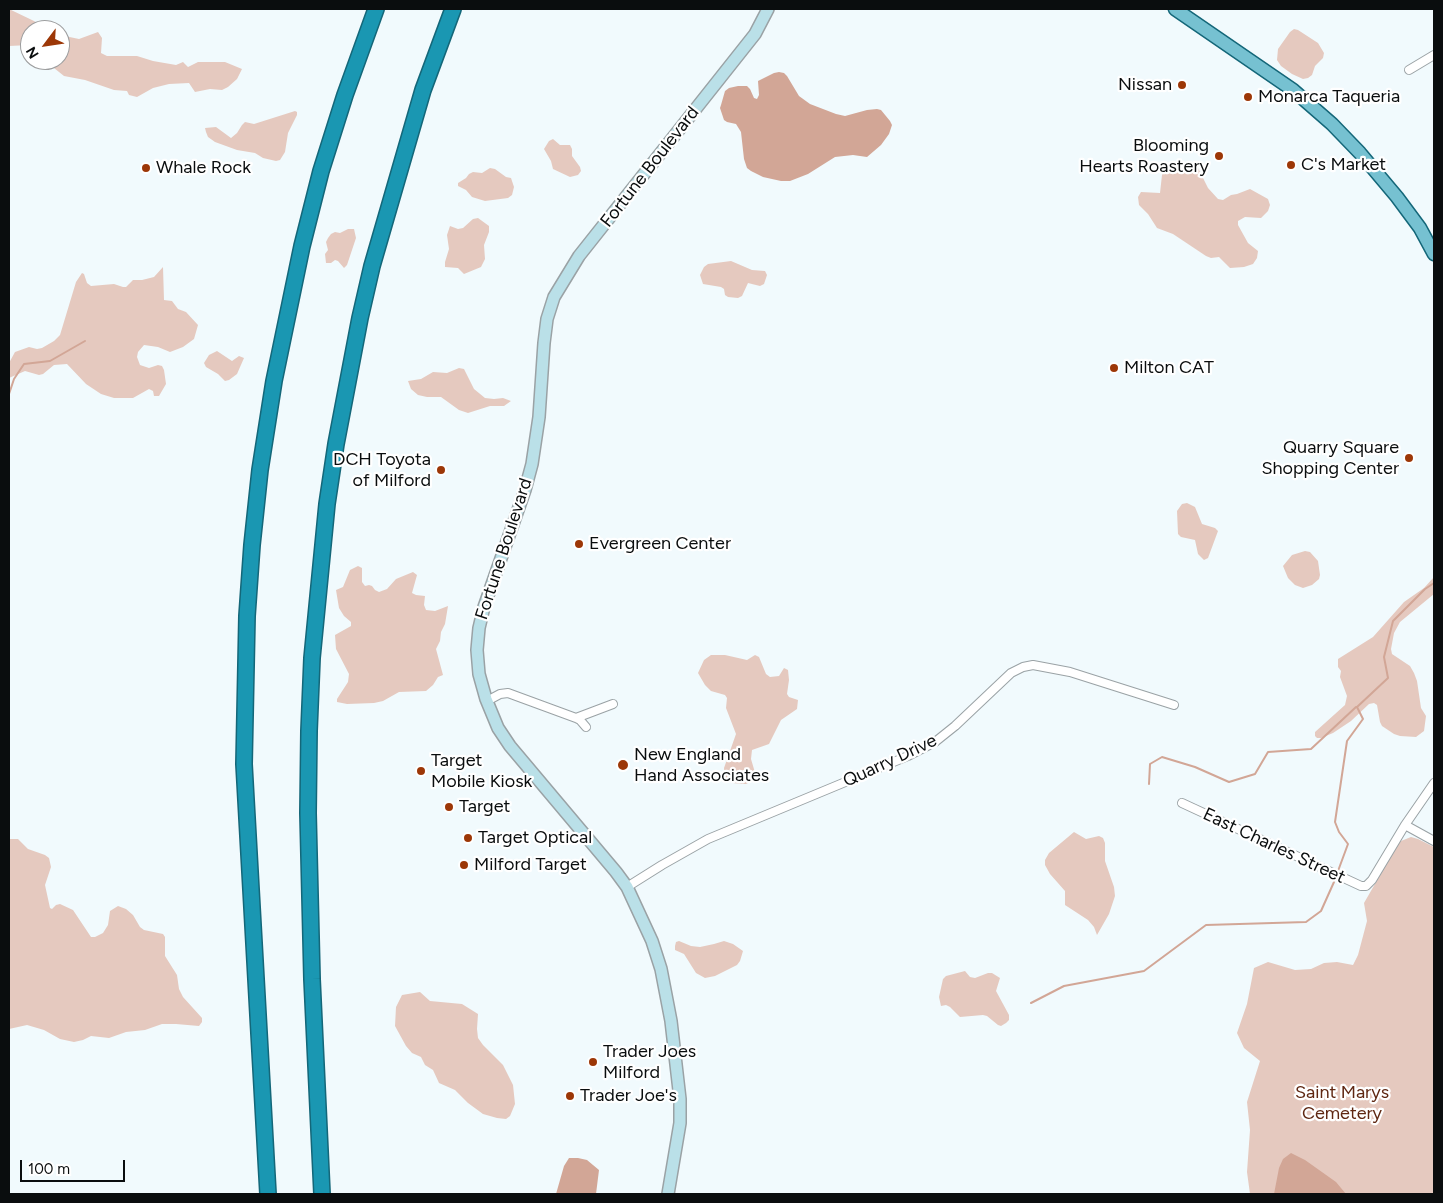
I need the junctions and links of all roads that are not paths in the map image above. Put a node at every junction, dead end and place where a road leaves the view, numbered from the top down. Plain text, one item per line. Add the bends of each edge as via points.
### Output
1 (376, 9) edge
2 (452, 9) edge
3 (768, 9) edge
4 (1175, 9) edge
5 (1434, 54) edge
6 (1409, 70) dead end
7 (1434, 254) edge
8 (486, 701) junction
9 (614, 704) dead end
10 (1174, 705) dead end
11 (576, 718) junction
12 (586, 727) dead end
13 (1434, 783) edge
14 (1182, 803) dead end
15 (1406, 825) junction
16 (1434, 841) edge
17 (627, 887) junction
18 (268, 1194) edge
19 (322, 1194) edge
20 (668, 1194) edge

1 - 18 highway via 321,171 302,246 274,381 252,545 244,764
2 - 19 highway via 423,90 370,275 336,444 320,567 308,731 308,813
3 - 8 main road, Fortune Boulevard via 755,34 579,256 554,297 547,319 532,464 478,628 479,674
4 - 7 main road via 1293,90 1332,124 1397,197
5 - 6 street
8 - 11 street via 508,693
8 - 17 main road, Fortune Boulevard via 510,746
9 - 11 street
10 - 17 street, Quarry Drive via 1070,672 1033,665 1023,667 1011,673 935,742 708,840
11 - 12 street
13 - 15 street
14 - 15 street, East Charles Street via 1360,886 1372,880
15 - 16 street
17 - 20 main road, Fortune Boulevard via 652,940 671,1021 680,1123

